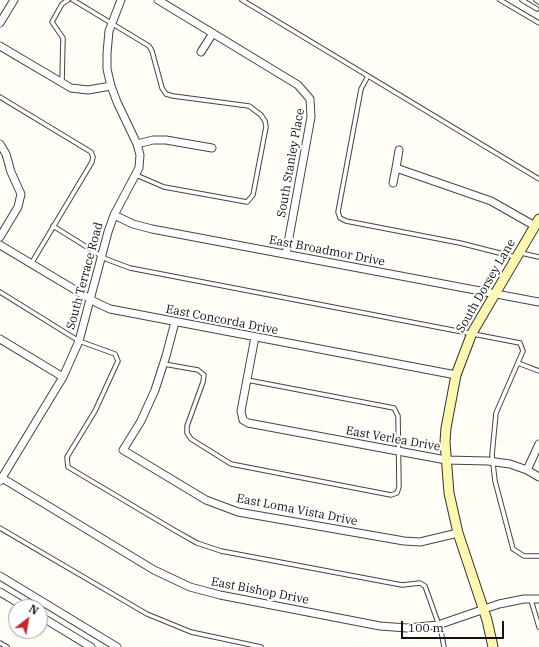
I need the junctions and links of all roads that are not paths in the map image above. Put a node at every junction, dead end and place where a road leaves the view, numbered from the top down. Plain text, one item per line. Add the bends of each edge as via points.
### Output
1 (14, 0) edge
2 (68, 0) edge
3 (73, 0) edge
4 (121, 0) edge
5 (158, 0) edge
6 (242, 0) edge
7 (500, 0) edge
8 (522, 0) edge
9 (536, 0) edge
10 (539, 2) edge
11 (537, 9) dead end
12 (0, 23) edge
13 (112, 23) junction
14 (539, 23) edge
15 (213, 33) junction
16 (0, 46) edge
17 (201, 52) dead end
18 (368, 76) junction
19 (62, 84) junction
20 (111, 86) junction
21 (0, 97) edge
22 (0, 144) edge
23 (137, 144) junction
24 (212, 148) dead end
25 (399, 150) dead end
26 (396, 168) junction
27 (136, 175) junction
28 (539, 179) edge
29 (393, 183) dead end
30 (114, 215) junction
31 (537, 223) edge
32 (53, 226) junction
33 (0, 236) edge
34 (0, 245) edge
35 (286, 254) junction
36 (518, 255) junction
37 (100, 256) junction
38 (539, 257) edge
39 (31, 264) junction
40 (0, 292) edge
41 (494, 294) junction
42 (90, 299) junction
43 (539, 302) edge
44 (175, 322) junction
45 (472, 333) junction
46 (255, 337) junction
47 (0, 339) edge
48 (79, 341) junction
49 (518, 363) junction
50 (164, 364) junction
51 (539, 370) edge
52 (456, 375) junction
53 (63, 377) junction
54 (247, 380) junction
55 (539, 444) edge
56 (398, 452) junction
57 (446, 460) junction
58 (493, 461) junction
59 (527, 470) junction
60 (539, 477) edge
61 (1, 480) edge
62 (0, 528) edge
63 (458, 533) junction
64 (539, 556) edge
65 (0, 576) edge
66 (0, 592) edge
67 (535, 598) edge
68 (12, 599) edge
69 (484, 609) junction
70 (48, 621) edge
71 (438, 625) junction
72 (539, 627) edge
73 (100, 636) junction
74 (0, 643) edge
75 (7, 647) edge
76 (92, 647) edge
77 (117, 647) edge
78 (261, 647) edge
79 (444, 647) edge
80 (493, 647) edge

1 - 12 street
2 - 19 lane via 62,4 52,22 63,38
3 - 13 lane
4 - 13 street, South Terrace Road
5 - 15 street
6 - 18 lane
7 - 14 lane
8 - 11 lane
9 - 10 lane
13 - 20 street, South Terrace Road via 107,53
13 - 27 lane via 151,48 166,94 249,106 261,115 266,124 253,195 247,202 164,187
15 - 17 street
15 - 35 street, South Stanley Place via 298,85 310,99 311,116
16 - 19 street
18 - 28 lane
18 - 36 lane via 361,89 338,212 340,218
19 - 20 street via 82,90
20 - 23 street, South Terrace Road
21 - 32 lane via 92,154 92,162
22 - 33 street via 21,194 18,207
23 - 24 street via 160,139
23 - 27 street, South Terrace Road via 140,159
25 - 26 street
26 - 29 street
26 - 31 street via 491,201
27 - 30 street, South Terrace Road
30 - 35 street, East Broadmor Drive via 152,229
30 - 37 street, South Terrace Road
31 - 36 street, South Dorsey Lane
32 - 37 lane
32 - 39 lane
34 - 39 street, East Concorda Drive
35 - 41 street, East Broadmor Drive
36 - 38 lane
36 - 41 street, South Dorsey Lane
37 - 42 street, South Terrace Road
37 - 45 lane via 130,268
39 - 42 street, East Concorda Drive
40 - 48 lane
41 - 43 street, East Broadmor Drive
41 - 45 street, South Dorsey Lane
42 - 44 street, East Concorda Drive via 116,311
42 - 48 street, South Terrace Road
44 - 46 street, East Concorda Drive
44 - 50 street
45 - 49 lane via 520,343 523,349
45 - 52 street, South Dorsey Lane
46 - 52 street, East Concorda Drive
46 - 54 street
47 - 53 street
48 - 53 street, South Terrace Road
48 - 71 lane via 115,354 118,361 105,392 67,457 68,467 197,543 221,551 402,585 420,583 425,586
49 - 51 lane
49 - 58 lane via 496,413
50 - 56 lane via 198,370 204,375 204,382 187,426 187,434 190,439 236,466 391,495 397,493 399,487
50 - 63 street, East Loma Vista Drive via 141,421 123,450 206,500 238,512 404,541 420,542
52 - 57 street, South Dorsey Lane via 446,428
53 - 61 street, South Terrace Road
54 - 56 lane via 394,408 398,416
54 - 56 street, East Verlea Drive via 241,411 243,420 251,424
55 - 59 street
56 - 57 street, East Verlea Drive
57 - 58 street, East Verlea Drive
57 - 63 street, South Dorsey Lane via 449,493
58 - 59 street, East Verlea Drive
58 - 64 lane via 495,481 513,549 524,556
59 - 60 street, East Verlea Drive
61 - 71 street, East Bishop Drive via 154,570 190,588 380,626 407,628
62 - 78 lane via 147,614 191,632
63 - 69 street, South Dorsey Lane
65 - 73 street
66 - 68 street
67 - 69 street, East Bishop Drive
67 - 72 lane
69 - 71 street, East Bishop Drive
69 - 80 street, South Dorsey Lane
70 - 76 street
71 - 79 lane
73 - 76 street
73 - 77 street
74 - 75 lane

